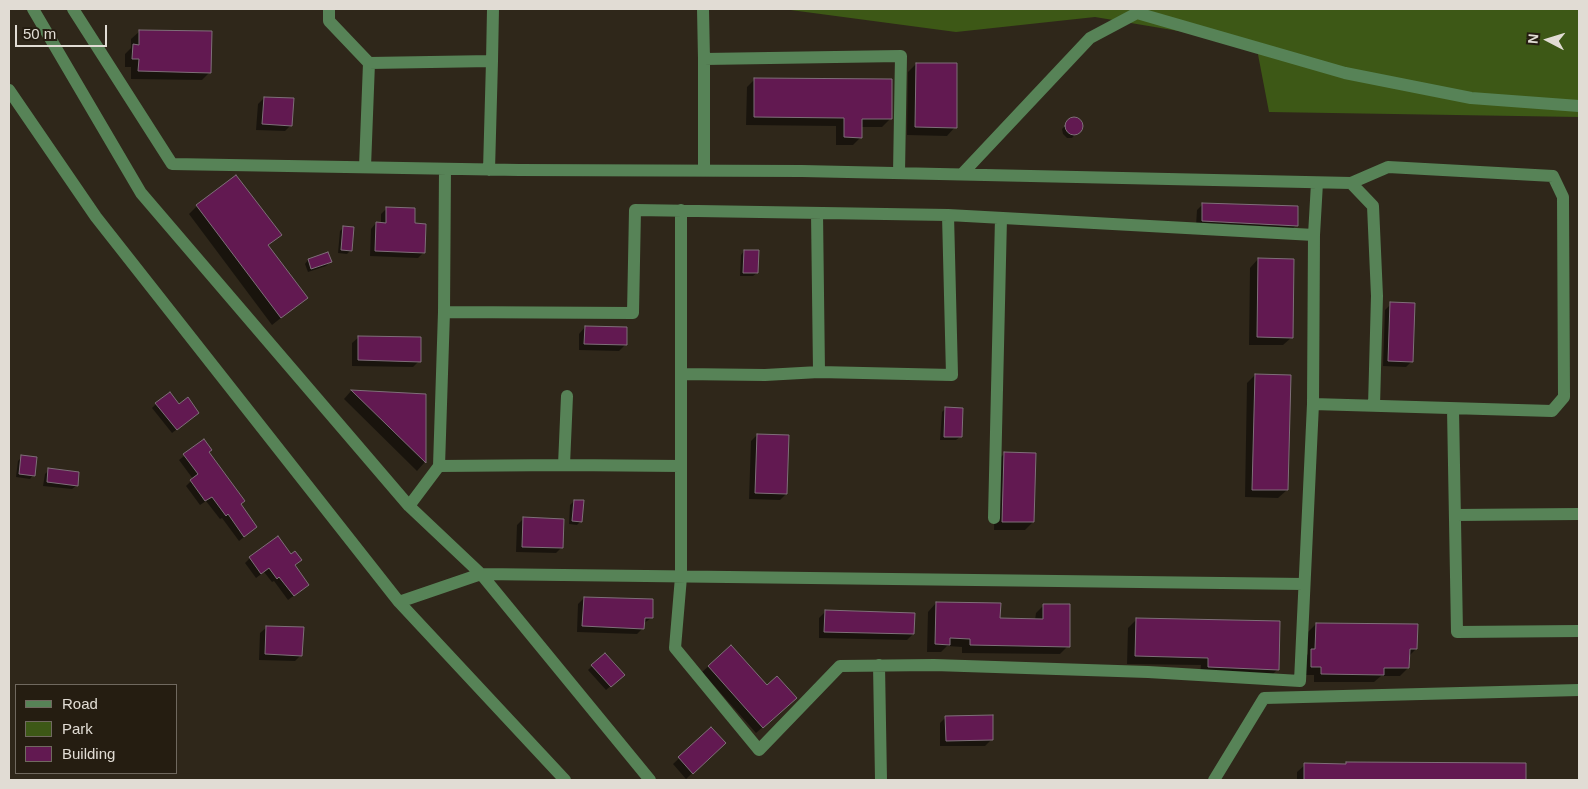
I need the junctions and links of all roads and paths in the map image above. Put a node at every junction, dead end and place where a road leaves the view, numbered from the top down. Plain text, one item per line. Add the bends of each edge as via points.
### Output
1 (33, 9) edge
2 (73, 9) edge
3 (329, 9) edge
4 (493, 9) edge
5 (703, 9) edge
6 (704, 59) junction
7 (492, 61) junction
8 (369, 63) junction
9 (9, 90) edge
10 (1579, 106) edge
11 (365, 167) junction
12 (445, 169) junction
13 (489, 170) junction
14 (704, 170) junction
15 (899, 173) junction
16 (962, 174) junction
17 (1317, 183) junction
18 (1351, 184) junction
19 (681, 210) junction
20 (817, 213) junction
21 (948, 215) junction
22 (1001, 218) junction
23 (1314, 235) junction
24 (444, 312) junction
25 (819, 372) junction
26 (681, 374) junction
27 (567, 396) dead end
28 (1313, 404) junction
29 (1374, 406) junction
30 (1453, 409) junction
31 (564, 465) junction
32 (439, 466) junction
33 (681, 466) junction
34 (410, 506) junction
35 (1579, 514) edge
36 (1455, 515) junction
37 (994, 518) dead end
38 (481, 574) junction
39 (681, 577) junction
40 (1304, 584) junction
41 (400, 602) junction
42 (1579, 631) edge
43 (879, 666) junction
44 (1579, 690) edge
45 (565, 780) edge
46 (650, 780) edge
47 (881, 780) edge
48 (1214, 780) edge

1 - 34 street via 141,193
2 - 11 street via 172,164
3 - 8 street via 330,20
4 - 7 street
5 - 6 street
6 - 14 street
6 - 15 street via 901,56
7 - 8 street
7 - 13 street
8 - 11 street
9 - 41 street via 96,217
10 - 16 street via 1471,98 1345,73 1137,13 1090,38
11 - 12 street
12 - 13 street
12 - 24 street
13 - 14 street
14 - 15 street
15 - 16 street
16 - 17 street
17 - 18 street
17 - 23 street
18 - 29 street via 1374,206 1377,296
18 - 30 street via 1388,167 1553,176 1563,198 1564,397 1552,410
19 - 20 street
19 - 24 street via 635,210 633,313
19 - 26 street
20 - 21 street
20 - 25 street
21 - 22 street
21 - 25 street via 952,375
22 - 23 street
22 - 37 street
23 - 28 street
24 - 32 street
25 - 26 street
26 - 33 street
27 - 31 street
28 - 29 street
28 - 40 street
29 - 30 street
30 - 36 street
31 - 32 street
31 - 33 street
32 - 34 street
33 - 39 street
34 - 38 street
35 - 36 street
36 - 42 street via 1458,632
38 - 39 street
38 - 41 street
38 - 46 street
39 - 40 street
39 - 43 street via 675,648 759,750 840,666
40 - 43 street via 1300,681 1128,671
41 - 45 street
43 - 47 street
44 - 48 street via 1264,698

